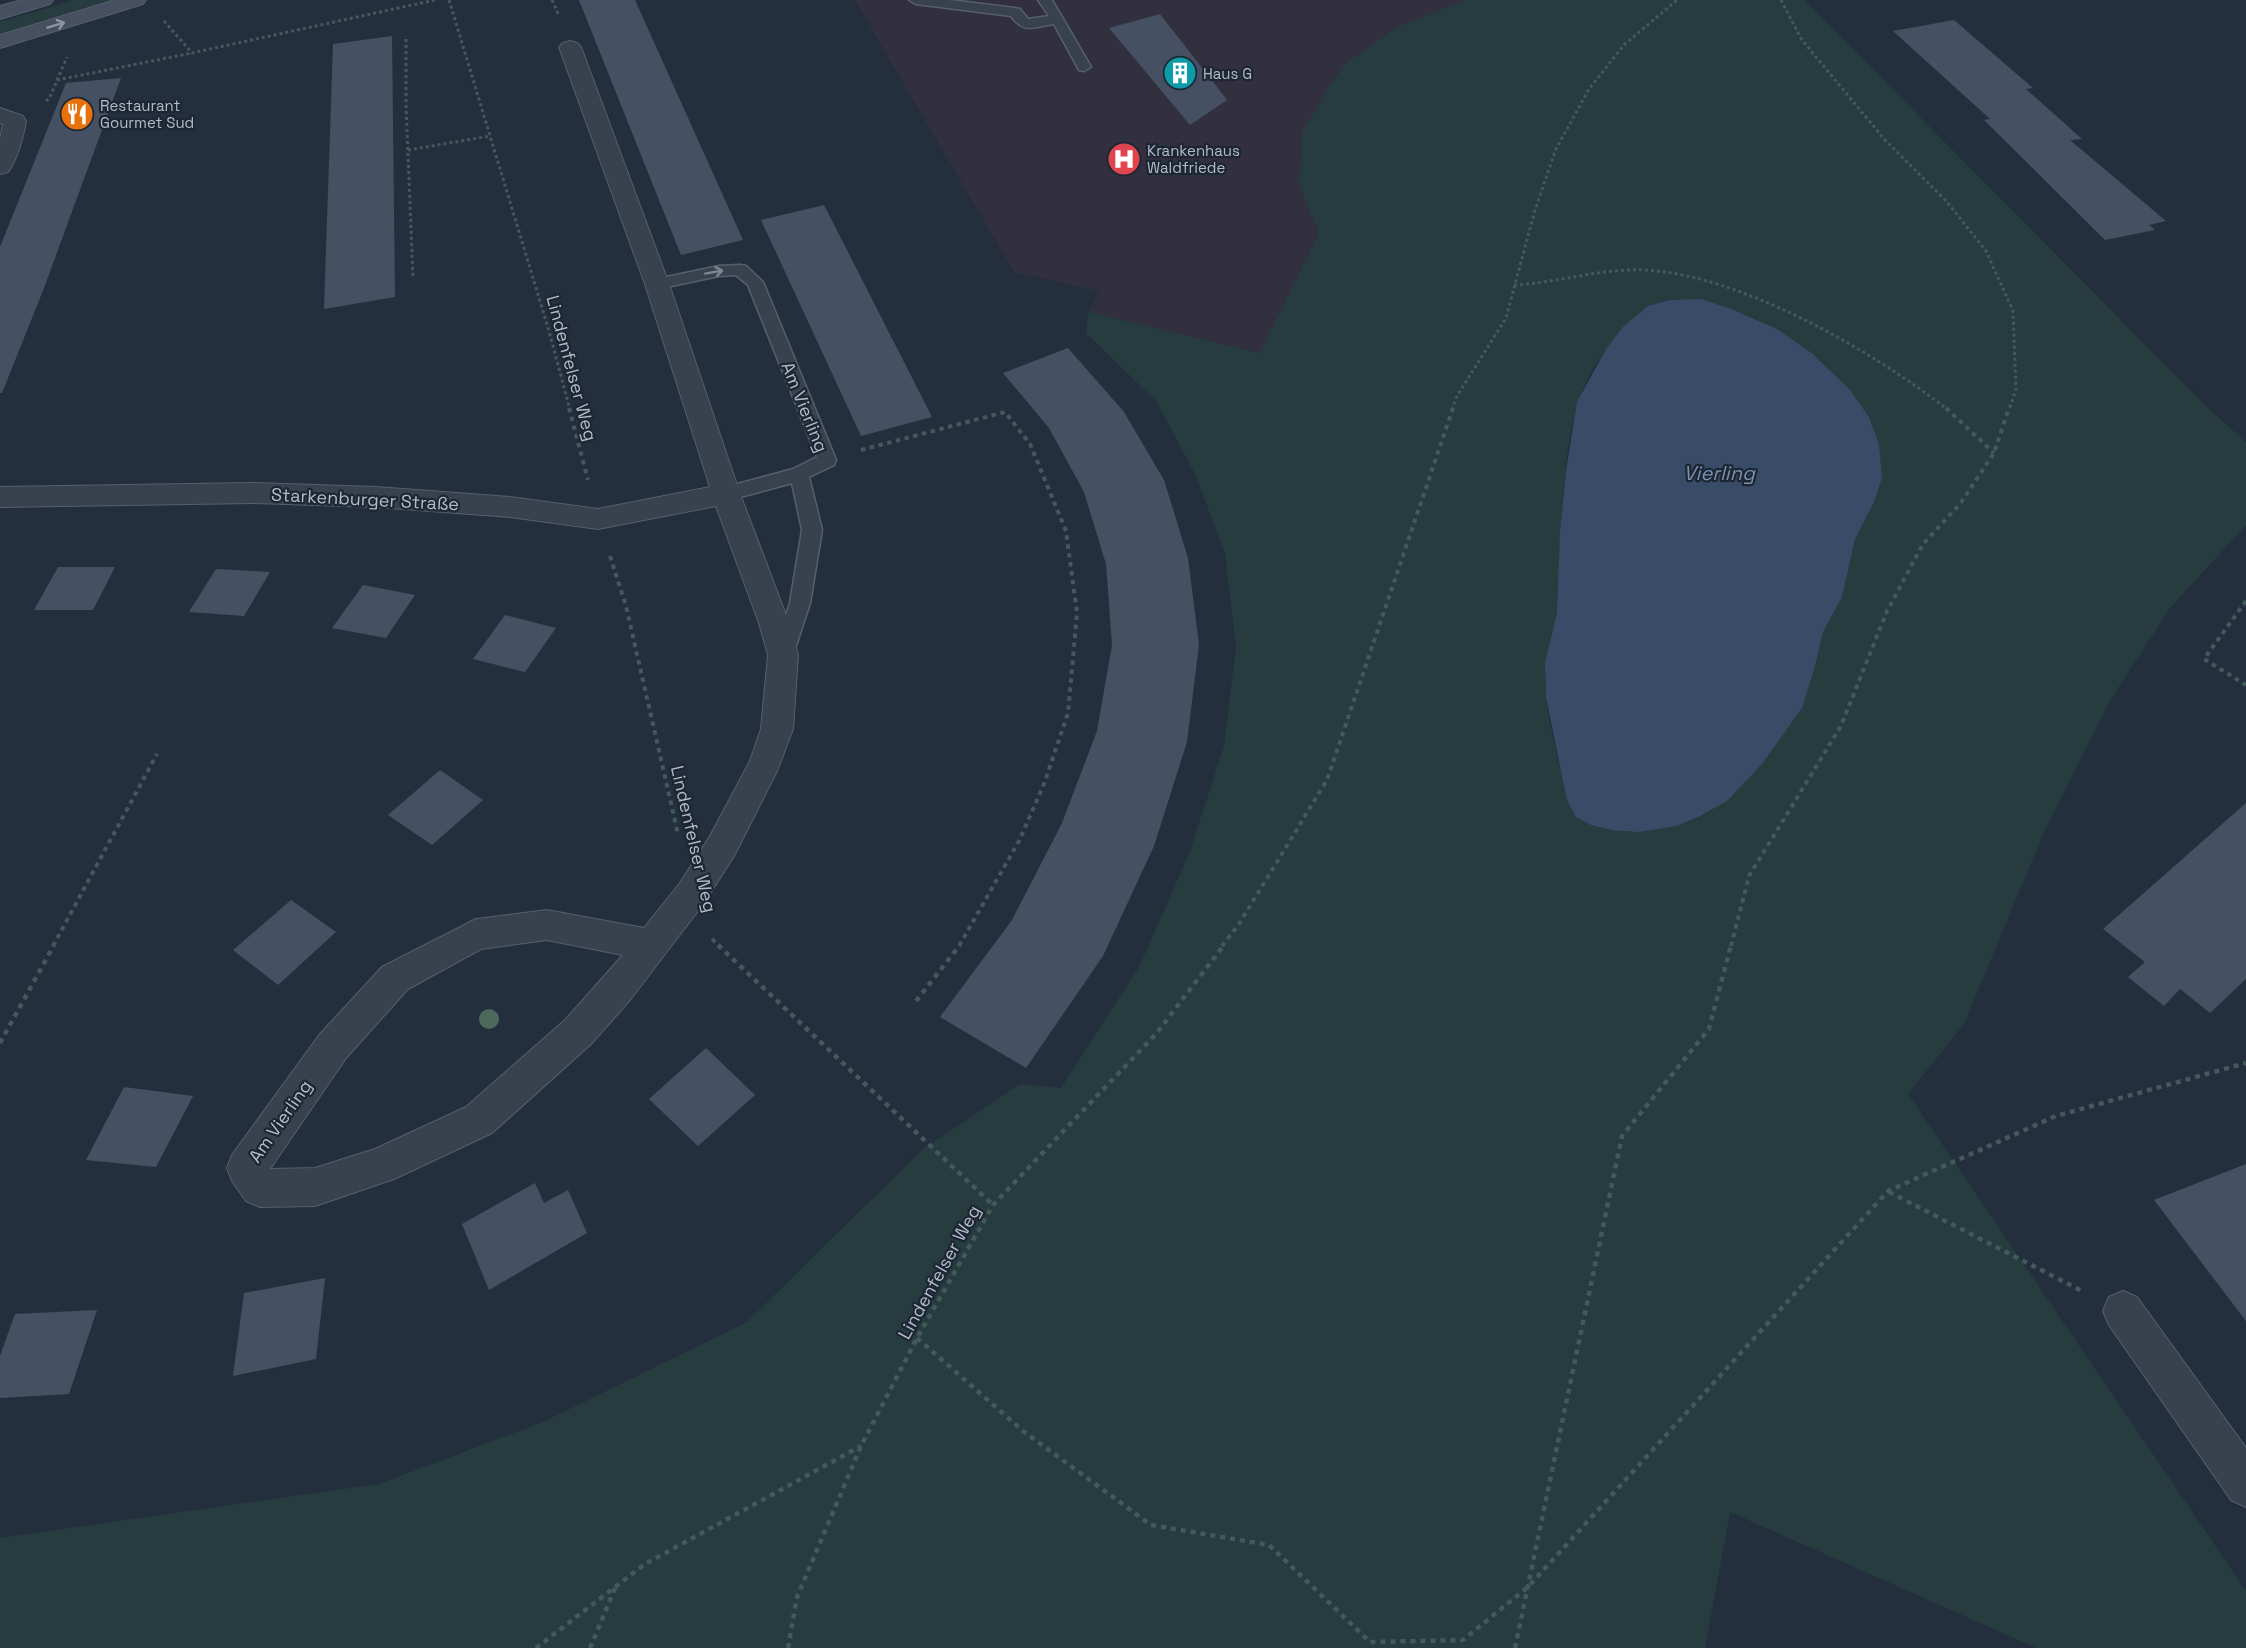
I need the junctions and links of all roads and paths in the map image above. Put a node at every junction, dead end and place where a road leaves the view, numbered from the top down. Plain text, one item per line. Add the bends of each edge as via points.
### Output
1 (43, 0) edge
2 (136, 0) edge
3 (435, 0) edge
4 (449, 0) edge
5 (916, 0) edge
6 (1046, 0) edge
7 (1677, 0) edge
8 (1781, 0) edge
9 (0, 13) edge
10 (161, 18) dead end
11 (1058, 19) junction
12 (406, 39) dead end
13 (0, 42) edge
14 (570, 46) dead end
15 (192, 53) junction
16 (68, 54) dead end
17 (1084, 67) dead end
18 (57, 80) junction
19 (7, 118) edge
20 (490, 136) junction
21 (408, 150) junction
22 (0, 166) edge
23 (413, 278) dead end
24 (657, 284) junction
25 (1514, 285) junction
26 (1994, 453) junction
27 (827, 460) junction
28 (799, 474) junction
29 (726, 494) junction
30 (0, 497) edge
31 (598, 519) junction
32 (2246, 601) edge
33 (783, 655) junction
34 (2246, 685) edge
35 (157, 754) dead end
36 (692, 893) junction
37 (651, 945) junction
38 (916, 1001) dead end
39 (0, 1043) edge
40 (2246, 1063) edge
41 (1888, 1191) junction
42 (993, 1204) junction
43 (2123, 1311) joint
44 (917, 1338) junction
45 (861, 1446) junction
46 (2246, 1485) edge
47 (617, 1586) junction
48 (1528, 1587) junction
49 (536, 1648) edge
50 (590, 1648) edge
51 (788, 1648) edge
52 (1515, 1648) edge

1 - 9 main road
13 -> 2 main road
3 - 15 path
4 - 20 path, Lindenfelser Weg
5 - 11 lane via 1015,12 1024,24
6 - 11 lane
7 - 25 path via 1624,45 1589,89 1556,149
8 - 26 path via 1802,40 1885,140 1947,202 1986,251 2013,311 2016,389
10 - 15 path
11 - 17 lane
12 - 21 path
14 - 24 street, Am Vierling
15 - 18 path
16 - 18 path
18 - 19 path via 49,99
19 - 22 street via 12,137
20 - 21 path
20 - 31 path, Lindenfelser Weg via 549,331
21 - 23 path
24 -> 27 lane, Am Vierling via 740,270 755,282
24 - 29 street, Am Vierling
25 - 26 path via 1645,270 1748,295 1866,352 1950,412
25 - 42 path via 1506,318 1457,396 1327,780 1239,924 1156,1035
26 - 48 path via 1960,504 1923,544 1887,611 1840,726 1749,876 1709,1029 1622,1136
27 - 28 lane, Am Vierling
27 - 38 path via 1005,412 1030,444 1066,531 1077,613 1068,713 1062,736 1019,842 959,946
28 - 29 lane
28 - 33 lane, Am Vierling via 812,530 800,603
29 - 31 street, Starkenburger Straße
29 - 33 street, Am Vierling
30 - 31 street, Starkenburger Straße via 253,493 365,497 510,507
31 - 36 path, Lindenfelser Weg via 626,606
32 - 34 path via 2204,659
33 - 36 street, Am Vierling via 777,729 766,762 722,846
35 - 39 path
36 - 37 street, Am Vierling
36 - 42 path, Lindenfelser Weg via 702,930
37 - 37 street, Am Vierling via 578,1032 479,1120 380,1166 315,1187 260,1188 246,1168 333,1046 395,978 476,934 547,925
40 - 41 path via 2056,1116
41 - 43 path
41 - 48 path
42 - 44 path, Lindenfelser Weg
43 - 46 street
44 - 45 path, Lindenfelser Weg
44 - 48 path via 1023,1431 1151,1525 1269,1545 1370,1642 1463,1640
45 - 47 path via 645,1564
45 - 51 path, Lindenfelser Weg via 797,1597
47 - 49 path
47 - 50 path
48 - 52 path

